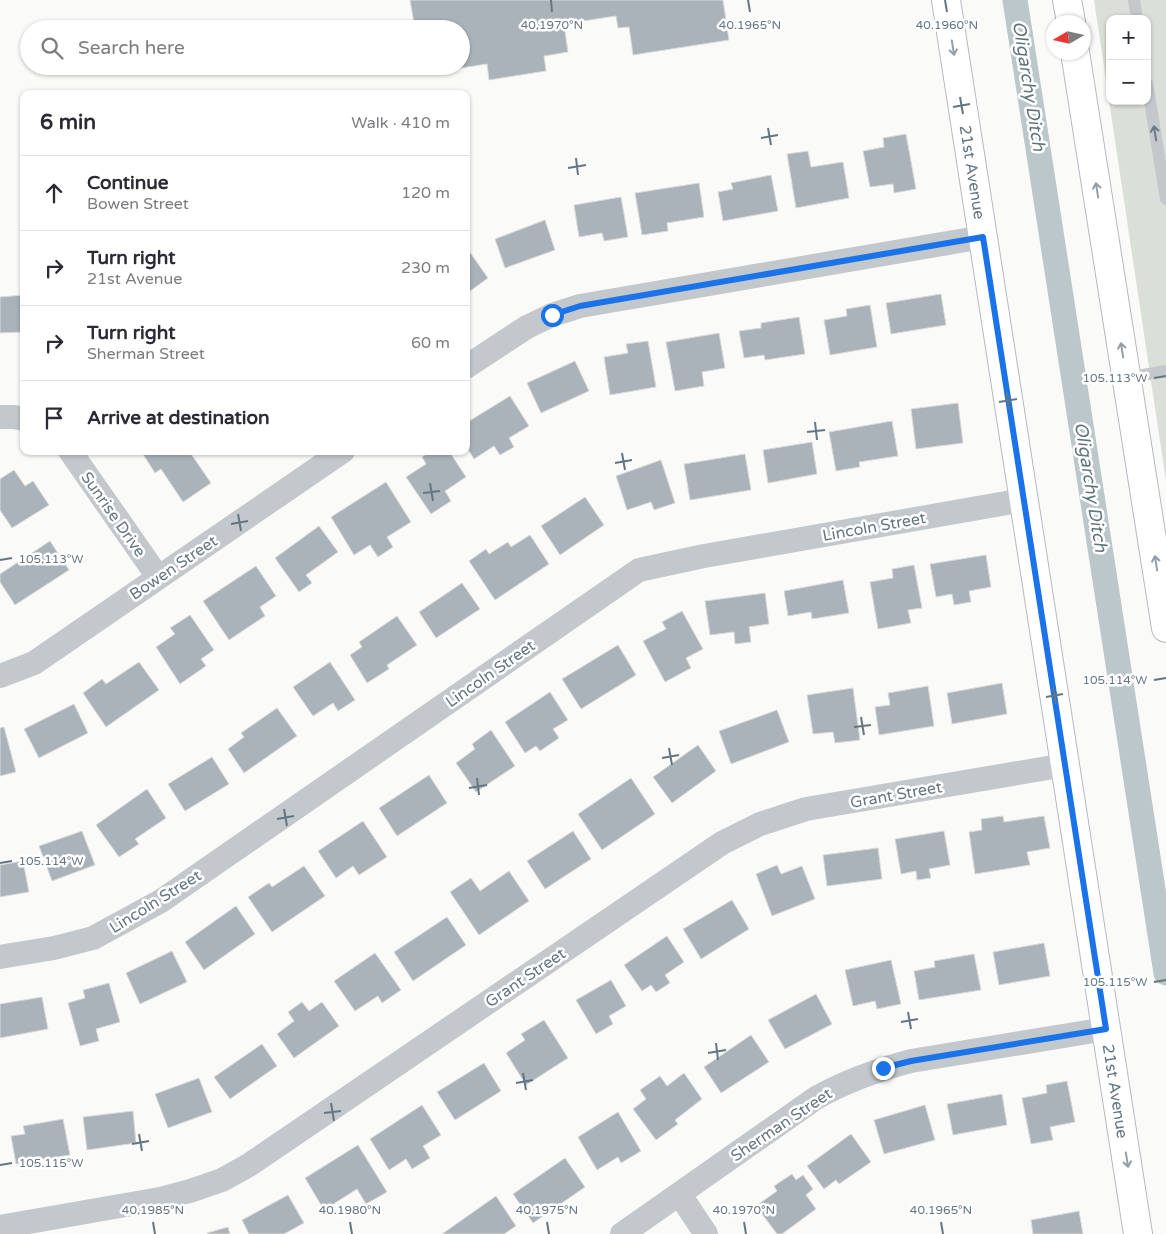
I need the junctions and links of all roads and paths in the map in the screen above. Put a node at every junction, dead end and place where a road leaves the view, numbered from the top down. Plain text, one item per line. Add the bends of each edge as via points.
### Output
1 (946, 0) edge
2 (1067, 0) edge
3 (1134, 0) edge
4 (1070, 15) edge
5 (1136, 15) edge
6 (1076, 60) edge
7 (1151, 105) edge
8 (1166, 199) edge
9 (983, 237) junction
10 (470, 364) edge
11 (1166, 371) edge
12 (1127, 378) junction
13 (0, 418) edge
14 (20, 418) edge
15 (73, 455) edge
16 (336, 455) edge
17 (1024, 500) junction
18 (158, 577) junction
19 (1166, 628) edge
20 (0, 676) edge
21 (1065, 766) junction
22 (0, 957) edge
23 (1106, 1029) junction
24 (680, 1195) junction
25 (0, 1227) edge
26 (622, 1234) edge
27 (706, 1234) edge
28 (1138, 1234) edge

1 -> 9 street, 21st Avenue
2 - 4 street
3 - 5 lane
12 -> 6 street
8 -> 7 lane
9 - 10 street via 580,306 527,327
9 - 17 street, 21st Avenue
11 - 12 lane
19 -> 12 street
13 - 14 street
15 - 18 street, Sunrise Drive
16 - 18 street, Bowen Street
17 - 21 street, 21st Avenue
17 - 22 street, Lincoln Street via 639,570 161,901 93,938
18 - 20 street, Bowen Street via 34,663
21 - 23 street, 21st Avenue
21 - 25 street, Grant Street via 806,809 760,824 722,842 257,1160 222,1180 160,1199
23 - 24 street, Sherman Street via 911,1061 858,1077 816,1098
23 -> 28 street, 21st Avenue
24 - 26 street, Sherman Street
24 - 27 street

